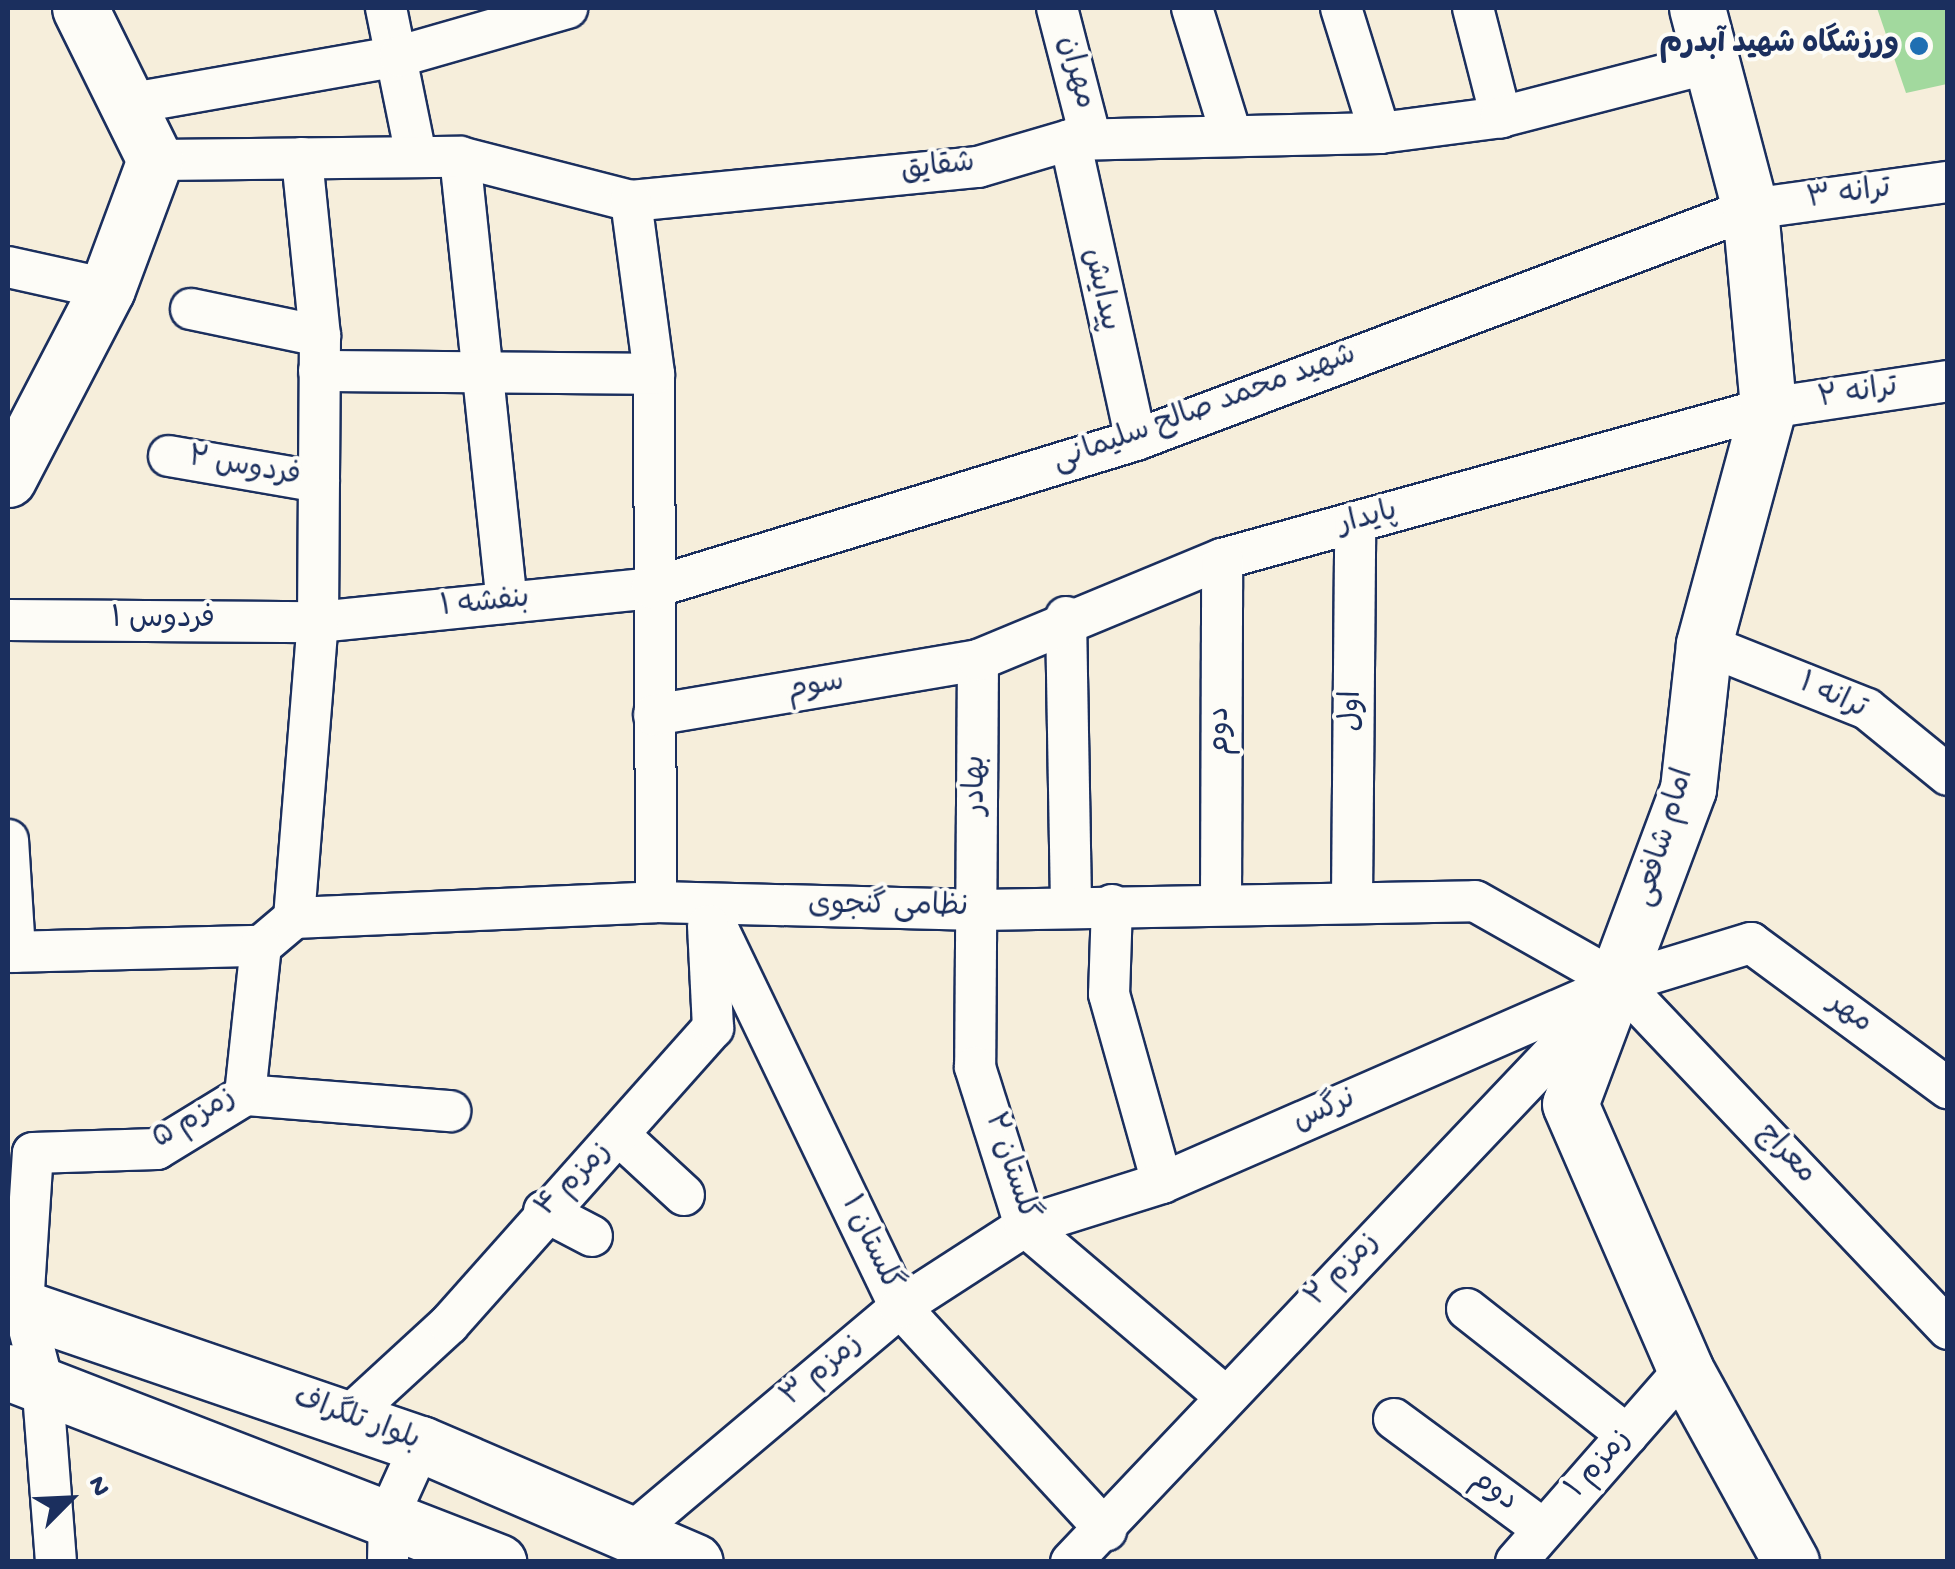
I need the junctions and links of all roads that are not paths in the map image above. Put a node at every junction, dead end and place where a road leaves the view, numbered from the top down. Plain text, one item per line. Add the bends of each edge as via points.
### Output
1 (80, 8) edge
2 (386, 8) edge
3 (568, 8) edge
4 (1056, 8) edge
5 (1192, 8) edge
6 (1341, 8) edge
7 (1472, 8) edge
8 (1697, 8) edge
9 (400, 56) junction
10 (1717, 61) junction
11 (128, 104) junction
12 (1501, 117) junction
13 (1380, 133) junction
14 (1231, 134) junction
15 (1080, 139) junction
16 (416, 156) junction
17 (460, 157) junction
18 (302, 158) junction
19 (155, 160) junction
20 (1948, 182) edge
21 (631, 201) junction
22 (1750, 210) junction
23 (8, 266) edge
24 (106, 288) junction
25 (191, 309) dead end
26 (320, 354) junction
27 (482, 370) junction
28 (654, 374) junction
29 (1948, 381) edge
30 (1768, 408) junction
31 (1136, 440) junction
32 (168, 456) dead end
33 (8, 478) edge
34 (319, 482) junction
35 (1355, 524) junction
36 (1222, 559) junction
37 (652, 588) junction
38 (507, 602) junction
39 (1066, 617) junction
40 (8, 620) edge
41 (318, 622) junction
42 (1704, 644) junction
43 (978, 660) junction
44 (654, 715) junction
45 (1948, 775) edge
46 (8, 840) edge
47 (1352, 899) junction
48 (656, 902) junction
49 (1221, 903) junction
50 (1071, 905) junction
51 (1112, 905) junction
52 (707, 906) junction
53 (979, 910) junction
54 (294, 918) junction
55 (261, 946) junction
56 (11, 952) edge
57 (1620, 983) junction
58 (1948, 1088) edge
59 (244, 1095) junction
60 (450, 1112) dead end
61 (620, 1136) junction
62 (1162, 1183) junction
63 (684, 1195) dead end
64 (544, 1211) junction
65 (1025, 1226) junction
66 (592, 1236) dead end
67 (15, 1304) edge
68 (900, 1307) junction
69 (1468, 1309) dead end
70 (1948, 1329) edge
71 (1684, 1368) junction
72 (25, 1375) edge
73 (1226, 1396) junction
74 (348, 1417) junction
75 (1394, 1419) dead end
76 (1628, 1434) junction
77 (421, 1444) junction
78 (1543, 1529) junction
79 (1106, 1530) junction
80 (632, 1533) junction
81 (388, 1538) edge
82 (56, 1562) edge
83 (498, 1562) edge
84 (696, 1562) edge
85 (1071, 1562) edge
86 (1516, 1562) edge
87 (1791, 1562) edge

1 - 11 street
2 - 9 street
3 - 9 street
4 - 15 street, مهران
5 - 14 street
6 - 13 street
7 - 12 street
8 - 10 street, امام شافعی
9 - 11 street
9 - 16 street
10 - 12 street, شقایق
10 - 22 street, امام شافعی
11 - 19 street
12 - 13 street, شقایق
13 - 14 street, شقایق
14 - 15 street, شقایق
15 - 21 street, شقایق via 978,167
15 - 31 street, پیدایش
16 - 17 street, شقایق
16 - 18 street, شقایق
17 - 21 street, شقایق
17 - 27 street
18 - 19 street, شقایق
18 - 26 street
19 - 24 street
20 - 22 street, ترانه ۳
21 - 28 street
22 - 30 street, امام شافعی
22 - 31 street, شهید محمد صالح سلیمانی
23 - 24 street
24 - 33 street
25 - 26 street
26 - 27 street
26 - 34 street
27 - 28 street
27 - 38 street
28 - 37 street
29 - 30 street, ترانه ۲
30 - 35 street, پایدار
30 - 42 street, امام شافعی
31 - 37 street, شهید محمد صالح سلیمانی
32 - 34 street, فردوس ۲
34 - 41 street
35 - 36 street, پایدار
35 - 47 street, اول
36 - 39 street, پایدار
36 - 49 street, دوم
37 - 38 street, بنفشه ۱
37 - 44 street
38 - 41 street, بنفشه ۱
39 - 43 street, پایدار
39 - 50 street
40 - 41 street, فردوس ۱
41 - 54 street
42 - 45 street, ترانه ۱ via 1867,709
42 - 57 street, امام شافعی via 1688,788
43 - 44 street, سوم
43 - 53 street, بهادر
44 - 48 street
46 - 56 street
47 - 49 street, نظامی گنجوی
47 - 57 street, نظامی گنجوی via 1475,901
48 - 52 street, نظامی گنجوی
48 - 54 street, نظامی گنجوی
49 - 51 street, نظامی گنجوی
50 - 51 street, نظامی گنجوی
50 - 53 street, نظامی گنجوی
51 - 62 street via 1109,994
52 - 53 street, نظامی گنجوی
52 - 61 street, زمزم ۴ via 713,1028
52 - 68 street, گلستان ۱
53 - 65 street, گلستان ۲ via 975,1067
54 - 55 street
55 - 56 street
55 - 59 street, زمزم ۵
57 - 58 street, مهر via 1751,942
57 - 62 street, نرگس
57 - 70 street, معراج
57 - 71 street, امام شافعی via 1570,1104
57 - 73 street, زمزم ۲
59 - 60 street
59 - 67 street, زمزم ۵ via 156,1149 34,1152
61 - 63 street
61 - 64 street, زمزم ۴
62 - 65 street, نرگس
64 - 66 street
64 - 74 street, زمزم ۴ via 462,1331
65 - 68 street, زمزم ۳
65 - 73 street, گلستان ۲
67 - 72 street
67 - 74 street, بلوار تلگراف
68 - 79 street, گلستان ۱
68 - 80 street, زمزم ۳
69 - 76 street
71 - 76 street, زمزم ۱
71 - 87 street, امام شافعی
72 - 81 street
72 - 82 street
73 - 79 street, زمزم ۲
74 - 77 street, بلوار تلگراف
75 - 78 street, دوم
76 - 78 street, زمزم ۱
77 - 80 street, بلوار تلگراف
77 - 81 street
78 - 86 street, زمزم ۱
79 - 85 street, زمزم ۲
80 - 84 street, بلوار تلگراف
81 - 83 street

